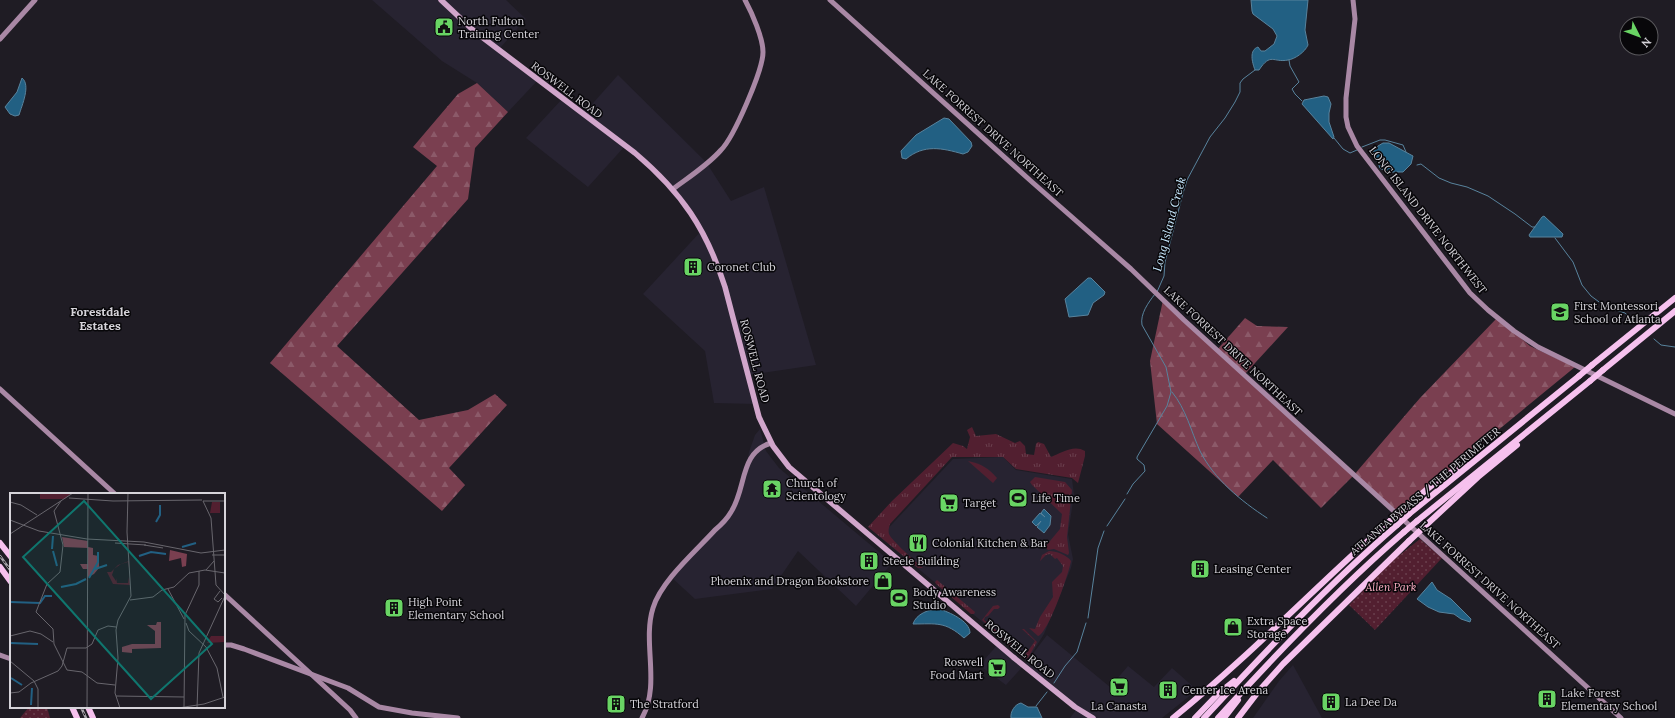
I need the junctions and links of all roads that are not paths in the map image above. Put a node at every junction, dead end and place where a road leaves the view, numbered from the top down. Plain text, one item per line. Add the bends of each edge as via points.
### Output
1 (35, 0) edge
2 (441, 0) edge
3 (745, 0) edge
4 (830, 0) edge
5 (1353, 0) edge
6 (0, 39) edge
7 (673, 189) junction
8 (1675, 298) edge
9 (1675, 311) edge
10 (0, 389) edge
11 (1558, 406) junction
12 (1675, 414) edge
13 (771, 443) junction
14 (1470, 464) junction
15 (114, 493) edge
16 (0, 543) edge
17 (10, 556) edge
18 (0, 567) edge
19 (10, 581) edge
20 (225, 595) edge
21 (225, 645) edge
22 (0, 654) edge
23 (10, 659) edge
24 (1245, 673) junction
25 (311, 674) junction
26 (1243, 691) junction
27 (71, 708) edge
28 (88, 708) edge
29 (1078, 709) junction
30 (75, 718) edge
31 (93, 718) edge
32 (356, 718) edge
33 (458, 718) edge
34 (642, 718) edge
35 (1086, 718) edge
36 (1093, 718) edge
37 (1173, 718) edge
38 (1195, 718) edge
39 (1204, 718) edge
40 (1218, 718) edge
41 (1224, 718) edge
42 (1238, 718) edge
43 (1621, 718) edge

1 - 6 street
2 - 7 main road, ROSWELL ROAD via 474,31 635,153
3 - 7 street via 762,43 762,62 742,114 721,151
4 - 43 street, LAKE FORREST DRIVE NORTHEAST via 1131,269
5 - 12 street, LONG ISLAND DRIVE NORTHWEST via 1355,21 1346,98 1348,127 1357,146 1452,270 1481,304 1529,341
7 - 13 main road, ROSWELL ROAD via 700,228 721,274 759,416
8 - 14 highway, ATLANTA BYPASS / THE PERIMETER, bridge
9 - 11 highway, ATLANTA BYPASS / THE PERIMETER, bridge
10 - 15 street
11 - 26 highway, ATLANTA BYPASS / THE PERIMETER, bridge via 1417,521 1356,575
11 - 42 highway, bridge via 1537,429 1478,477 1409,541 1283,664
13 - 29 main road, ROSWELL ROAD via 789,467 806,483
13 - 34 street via 758,448 748,462 741,492 731,513 666,583 656,599 650,628 649,695
14 - 24 highway, ATLANTA BYPASS / THE PERIMETER, bridge via 1350,567
14 - 37 highway, bridge via 1436,482 1391,520 1234,667
16 - 17 highway
18 - 19 highway
20 - 25 street
21 - 25 street via 244,649
22 - 23 street
24 - 38 highway via 1219,693
24 - 39 highway, ATLANTA BYPASS / THE PERIMETER
25 - 32 street
25 - 33 street via 348,688 383,708
26 - 40 highway, ATLANTA BYPASS / THE PERIMETER
26 - 41 highway
27 - 30 highway
28 - 31 highway
29 - 35 main road, ROSWELL ROAD
29 - 36 main road, ROSWELL ROAD

